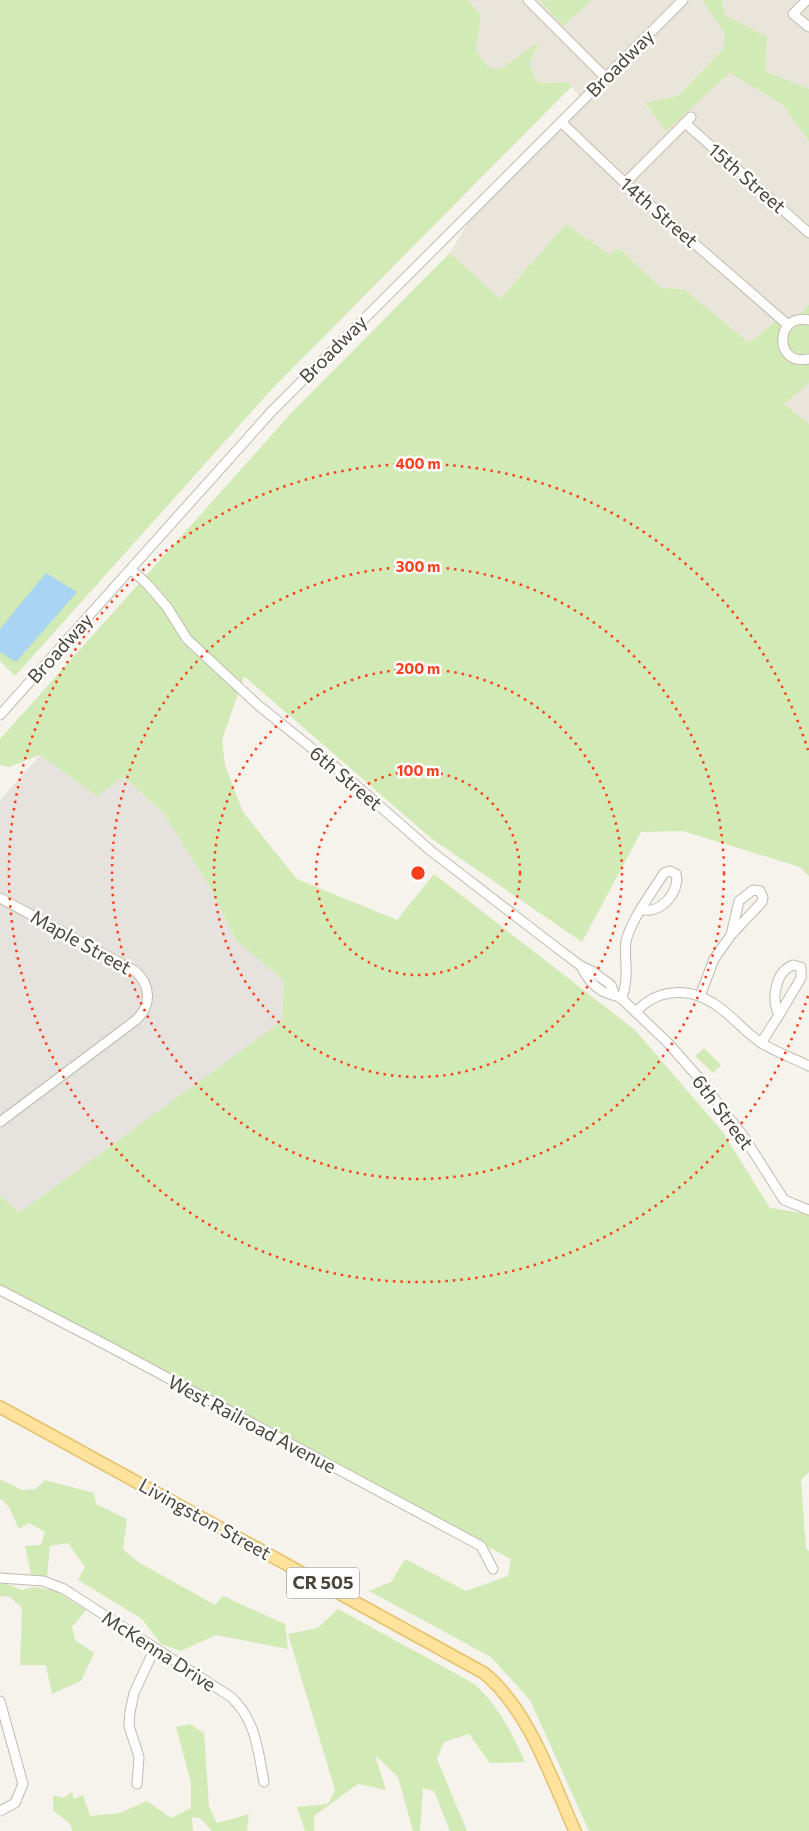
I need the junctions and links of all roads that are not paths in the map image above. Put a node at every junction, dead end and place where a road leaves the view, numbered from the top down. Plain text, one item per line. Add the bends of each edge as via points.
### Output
1 (528, 0) edge
2 (683, 0) edge
3 (807, 0) edge
4 (809, 27) edge
5 (606, 78) junction
6 (561, 122) junction
7 (626, 183) junction
8 (809, 233) edge
9 (809, 320) edge
10 (788, 325) junction
11 (809, 359) edge
12 (131, 569) junction
13 (0, 715) edge
14 (0, 898) edge
15 (642, 909) junction
16 (731, 935) junction
17 (618, 996) junction
18 (700, 996) junction
19 (636, 1012) junction
20 (779, 1015) junction
21 (761, 1043) junction
22 (809, 1066) edge
23 (0, 1122) edge
24 (809, 1210) edge
25 (0, 1290) edge
26 (0, 1407) edge
27 (493, 1569) dead end
28 (0, 1578) edge
29 (155, 1648) junction
30 (0, 1701) edge
31 (264, 1782) dead end
32 (136, 1784) dead end
33 (0, 1811) edge
34 (574, 1831) edge

1 - 5 street
2 - 5 street, Broadway
3 - 4 street via 794,14
5 - 6 street, Broadway
6 - 7 street, 14th Street
6 - 12 street, Broadway via 272,411
7 - 8 street, 15th Street via 688,120
7 - 10 street, 14th Street
9 - 10 street via 800,319
10 - 11 street via 782,337 784,350 794,358
12 - 13 street, Broadway
12 - 17 street, 6th Street via 166,607 187,639 258,705 334,766 431,852 581,966 611,985
14 - 23 street, Maple Street via 141,976 147,988 148,1002 133,1022
15 - 15 street via 664,873 674,872 677,882 661,908 652,912
15 - 17 street via 627,938 626,976
16 - 16 street via 762,902 760,891 748,892 739,900
16 - 18 street via 714,959
17 - 19 street, 6th Street
18 - 19 street via 679,992 664,994 651,999
18 - 21 street via 718,1006
19 - 24 street, 6th Street via 709,1091 744,1137 784,1200
20 - 20 street via 801,978 799,965 789,967 776,987 774,1000
20 - 21 street
21 - 22 street
25 - 27 street, West Railroad Avenue via 481,1546
26 - 34 main road, Livingston Street / CR 505 via 484,1673 505,1692 523,1718
28 - 29 street, McKenna Drive via 42,1582 64,1588
29 - 31 street, McKenna Drive via 239,1704 254,1731
29 - 32 street via 134,1693 128,1726 139,1757
30 - 33 street via 23,1784 15,1803

